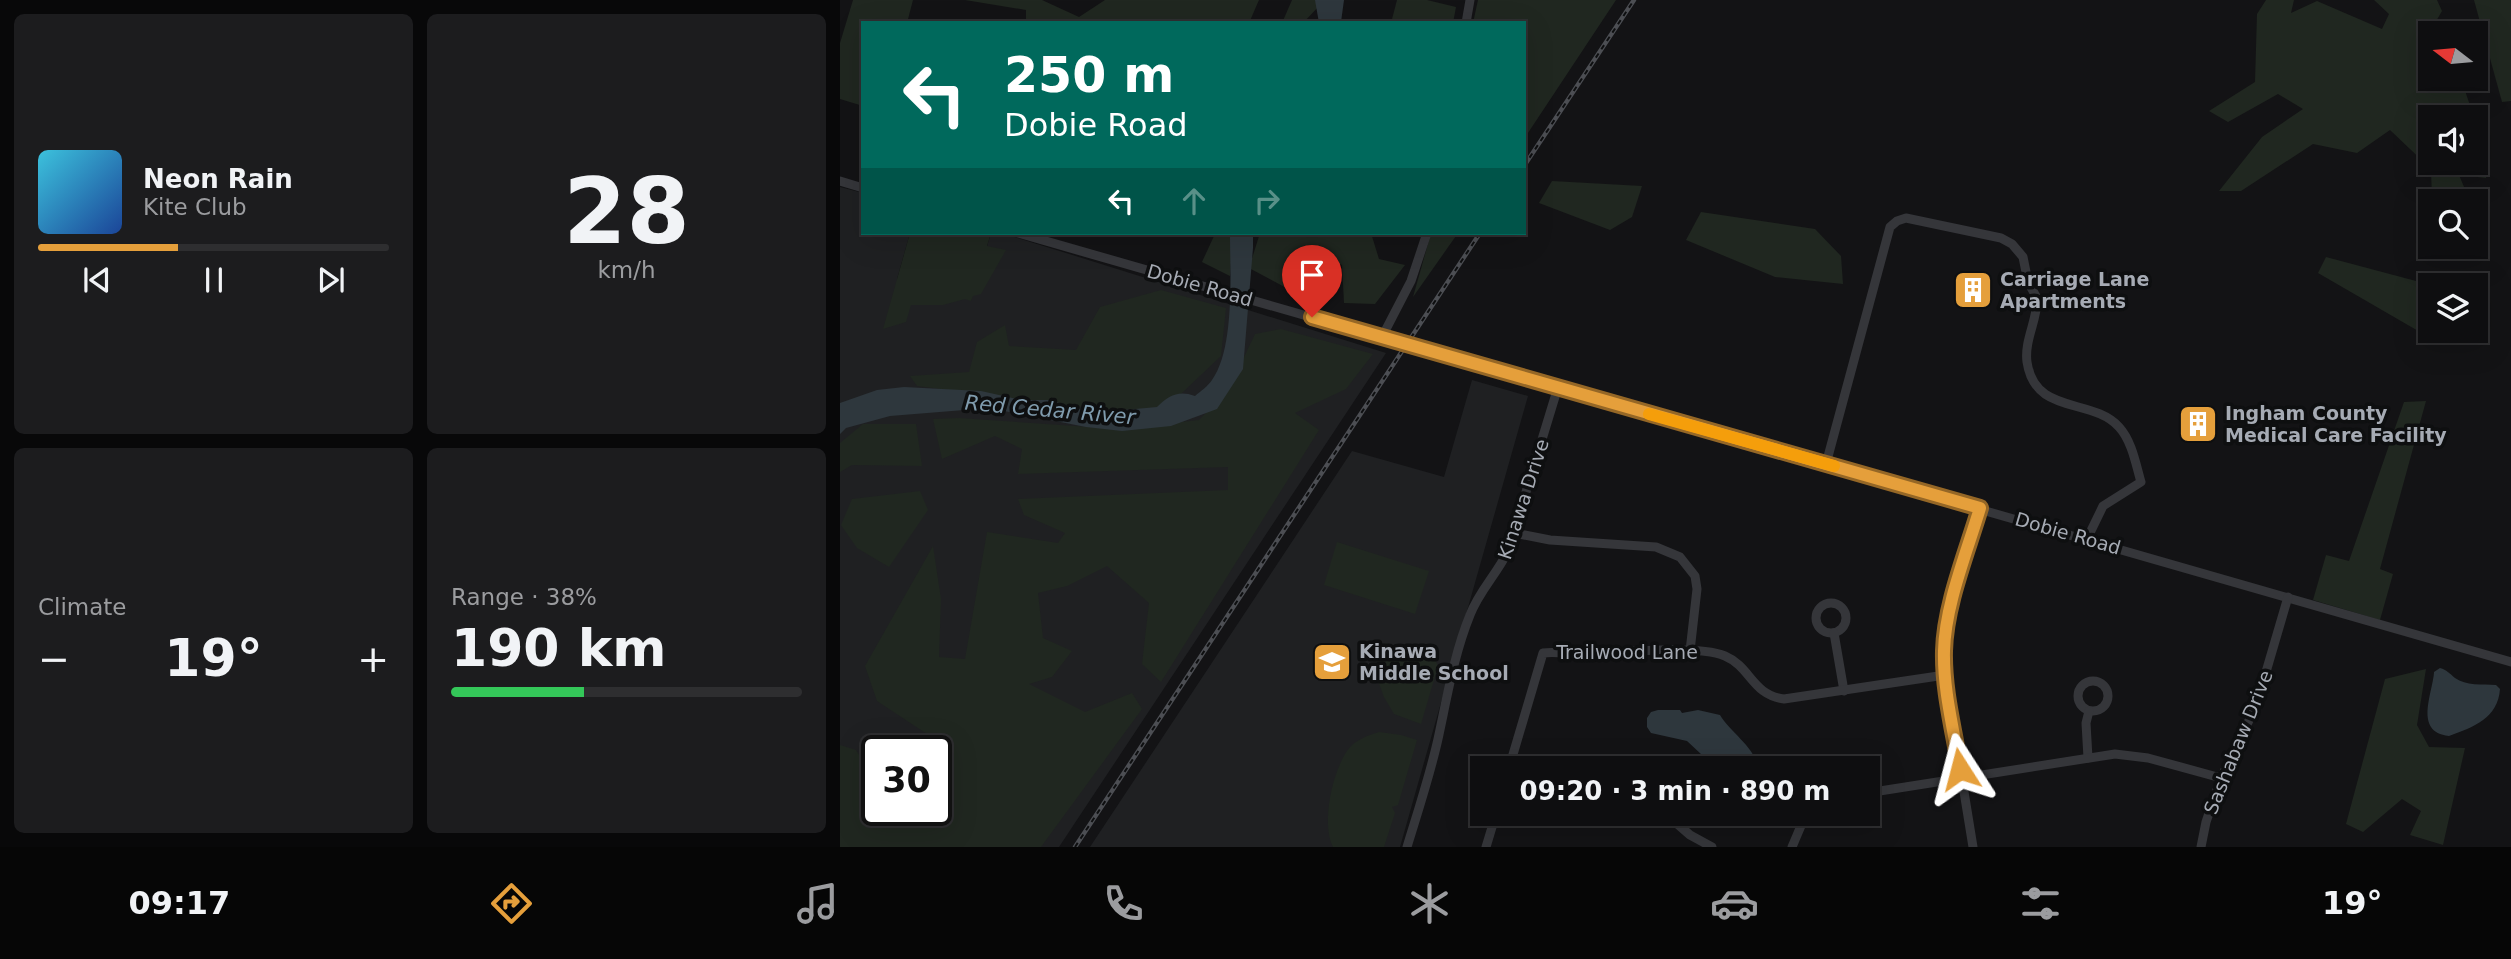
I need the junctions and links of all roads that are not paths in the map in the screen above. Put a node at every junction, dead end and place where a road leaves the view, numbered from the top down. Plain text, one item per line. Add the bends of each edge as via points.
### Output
1 (1470, 0) edge
2 (1466, 21) edge
3 (840, 181) edge
4 (861, 187) edge
5 (1025, 235) edge
6 (1426, 235) edge
7 (1381, 337) junction
8 (1558, 387) junction
9 (1826, 464) junction
10 (1980, 508) junction
11 (1514, 533) junction
12 (2088, 539) junction
13 (2288, 597) junction
14 (1834, 633) dead end
15 (1690, 651) junction
16 (2511, 662) edge
17 (1945, 675) junction
18 (1844, 691) junction
19 (2089, 710) dead end
20 (1512, 756) edge
21 (2088, 758) junction
22 (1962, 778) junction
23 (2221, 778) junction
24 (1880, 791) edge
25 (1492, 826) edge
26 (1680, 826) edge
27 (1801, 826) edge
28 (1407, 847) edge
29 (1486, 847) edge
30 (1712, 847) edge
31 (1792, 847) edge
32 (1973, 847) edge
33 (2202, 847) edge

1 - 2 street
3 - 4 street
5 - 7 street, Dobie Road
6 - 7 street via 1411,281
7 - 8 street, Dobie Road
8 - 9 street, Dobie Road
8 - 11 street, Kinawa Drive
9 - 10 street, Dobie Road
9 - 12 street via 1890,228 1906,218 2001,238 2023,257 2037,298 2026,352 2033,379 2053,399 2113,421 2125,435 2141,482 2103,506
10 - 12 street, Dobie Road
10 - 17 street via 1951,609
11 - 15 street via 1656,547 1680,557 1695,576 1697,589
11 - 28 street, Kinawa Drive via 1500,568 1468,618
12 - 13 street, Dobie Road
13 - 16 street, Dobie Road
13 - 23 street, Sashabaw Drive via 2256,706
14 - 18 street
15 - 18 street, Trailwood Lane via 1731,659 1772,697
15 - 20 street, Trailwood Lane via 1543,653
17 - 18 street, Trailwood Lane
17 - 22 street
19 - 21 street
21 - 22 street
21 - 23 street via 2131,754
22 - 24 street
22 - 32 street
23 - 33 street, Sashabaw Drive
25 - 29 street
26 - 30 street
27 - 31 street

